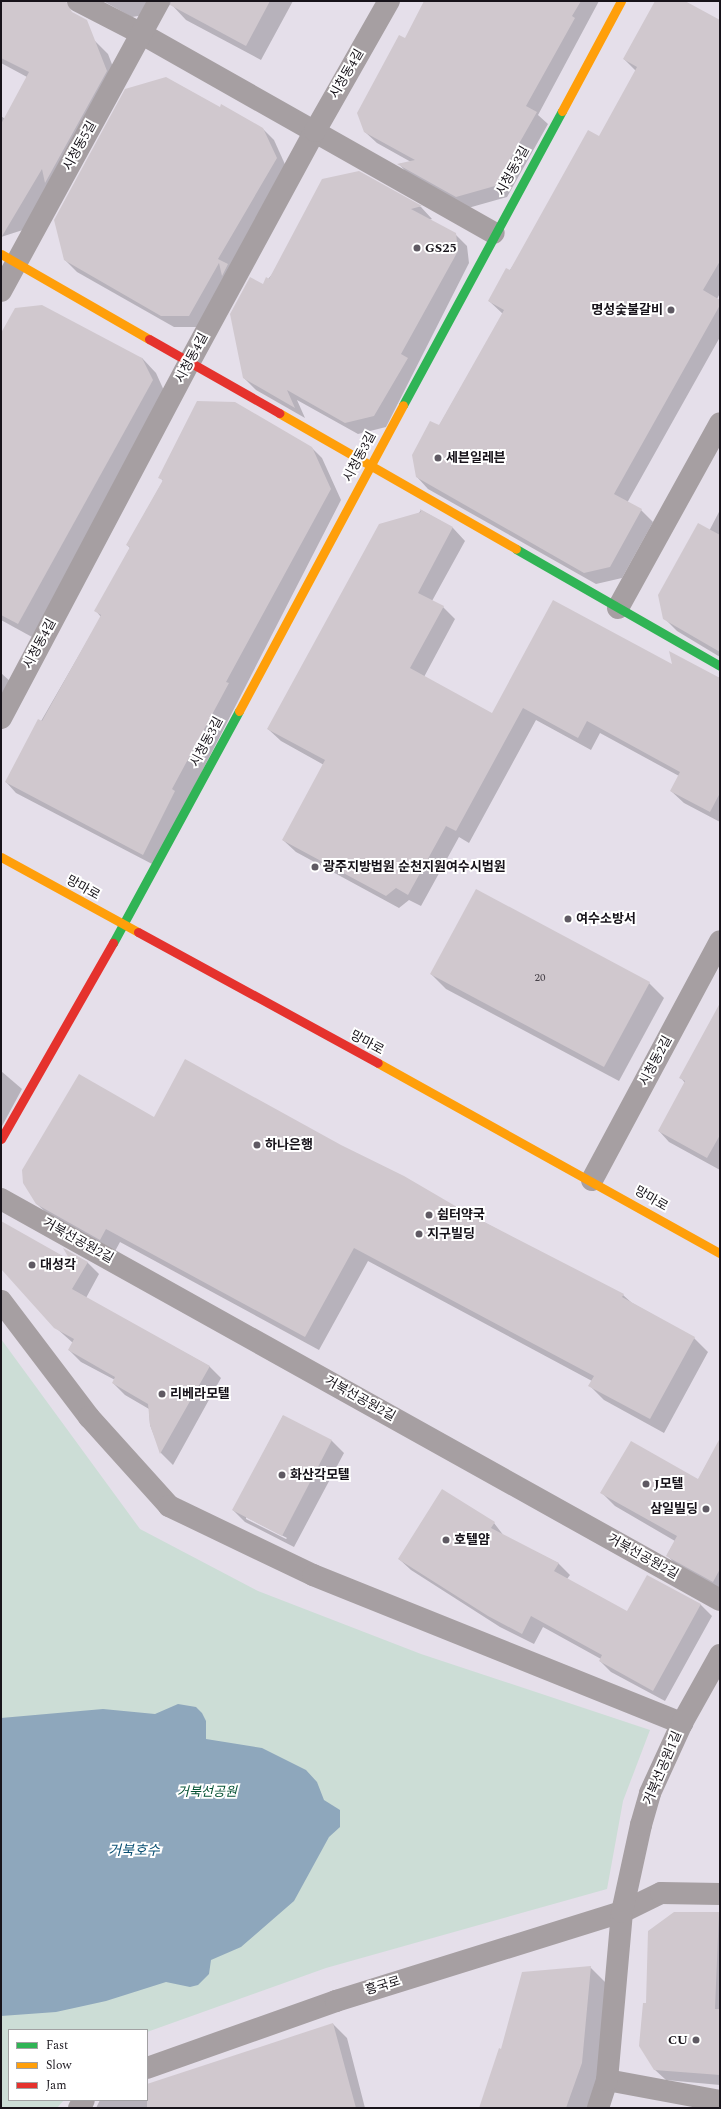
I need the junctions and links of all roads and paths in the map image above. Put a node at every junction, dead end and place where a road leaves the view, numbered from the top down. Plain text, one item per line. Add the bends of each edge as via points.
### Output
1 (78, 1) edge
2 (160, 1) edge
3 (389, 1) edge
4 (621, 1) edge
5 (142, 34) junction
6 (315, 131) junction
7 (494, 233) junction
8 (9, 258) edge
9 (1, 291) edge
10 (190, 361) junction
11 (720, 423) edge
12 (369, 467) junction
13 (618, 608) junction
14 (720, 666) edge
15 (1, 718) edge
16 (1, 857) edge
17 (123, 926) junction
18 (720, 941) edge
19 (1, 1139) edge
20 (592, 1180) junction
21 (1, 1199) edge
22 (720, 1253) edge
23 (1, 1302) edge
24 (720, 1600) edge
25 (720, 1655) edge
26 (682, 1724) junction
27 (720, 1894) edge
28 (622, 1912) junction
29 (148, 2068) edge
30 (607, 2080) junction
31 (720, 2101) edge
32 (598, 2108) edge

1 - 5 street
2 - 5 street, 시청동5길
3 - 6 street, 시청동4길
4 - 7 street, 시청동3길
5 - 6 street
5 - 8 street, 시청동5길
6 - 7 street
6 - 10 street, 시청동4길
7 - 12 street, 시청동3길
8 - 9 street, 시청동5길
8 - 10 street
10 - 12 street
10 - 15 street, 시청동4길
11 - 13 street
12 - 13 street
12 - 17 street, 시청동3길
13 - 14 street
16 - 17 street, 망마로
17 - 19 street
17 - 20 street, 망마로
18 - 20 street, 시청동2길
20 - 22 street, 망마로
21 - 24 street, 거북선공원2길
23 - 26 street via 89,1417 169,1506 313,1576
25 - 26 street, 거북선공원1길
26 - 28 street, 거북선공원1길 via 650,1793
27 - 28 street via 661,1893
28 - 29 street, 흥국로 via 336,2001
28 - 30 street, 거북선공원1길
30 - 31 street
30 - 32 street, 거북선공원1길

